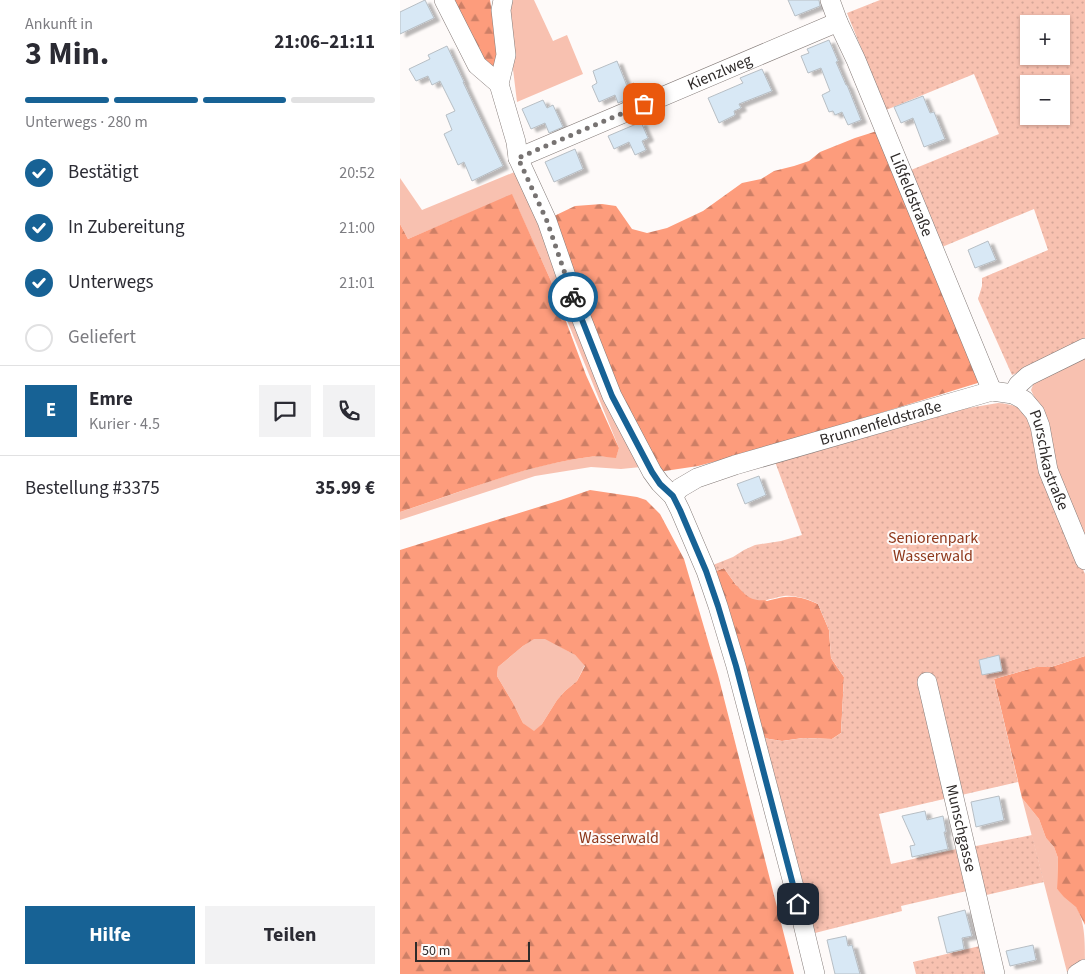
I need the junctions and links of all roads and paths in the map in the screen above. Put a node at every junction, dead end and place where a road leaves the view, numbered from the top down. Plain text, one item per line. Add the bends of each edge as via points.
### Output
1 (444, 0) edge
2 (503, 0) edge
3 (830, 0) edge
4 (838, 22) junction
5 (499, 84) junction
6 (518, 158) junction
7 (1085, 348) edge
8 (992, 391) junction
9 (1013, 394) junction
10 (673, 496) junction
11 (1085, 560) edge
12 (927, 682) dead end
13 (1085, 969) edge
14 (815, 974) edge
15 (995, 974) edge
16 (1077, 974) edge

1 - 5 street via 477,65
2 - 5 street via 501,10 506,55
3 - 4 street, Lißfeldstraße
4 - 6 street, Kienzlweg
4 - 8 street, Lißfeldstraße
5 - 6 street
6 - 10 street via 547,221 612,396 652,472
7 - 9 street via 1028,376 1018,384
8 - 9 street, Brunnenfeldstraße
8 - 10 street, Brunnenfeldstraße via 735,465 697,478
9 - 11 street, Purschkastraße via 1024,400 1035,413 1048,470
10 - 14 street via 706,571 736,666
12 - 15 street, Munschgasse
13 - 16 street

